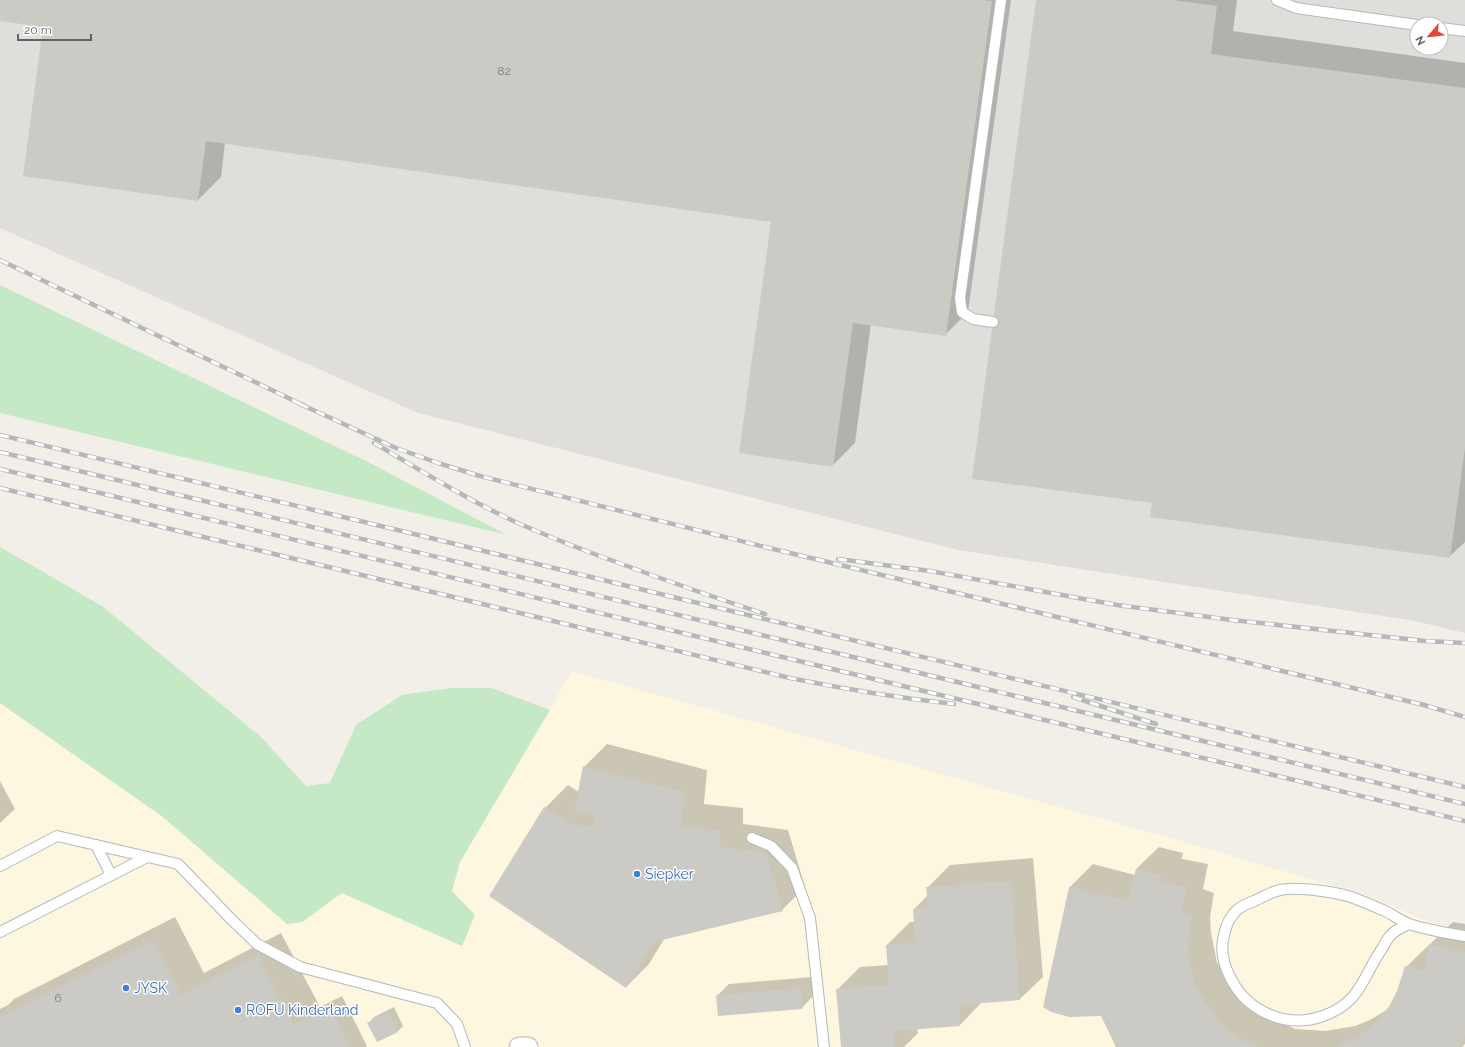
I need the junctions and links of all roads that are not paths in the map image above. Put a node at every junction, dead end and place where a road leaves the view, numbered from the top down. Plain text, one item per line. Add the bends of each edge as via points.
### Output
1 (1001, 0) edge
2 (1277, 0) edge
3 (1409, 24) edge
4 (1449, 29) edge
5 (1465, 31) edge
6 (993, 322) dead end
7 (752, 838) dead end
8 (96, 845) junction
9 (147, 857) junction
10 (0, 866) edge
11 (111, 875) junction
12 (1409, 924) junction
13 (0, 932) edge
14 (1465, 936) edge
15 (465, 1047) edge
16 (519, 1047) edge
17 (528, 1047) edge
18 (824, 1047) edge

1 - 6 lane via 960,298 962,312 973,319
2 - 3 lane via 1296,8
4 - 5 lane
7 - 18 lane via 771,846 792,868 810,918
8 - 9 lane
8 - 10 lane via 57,836
8 - 11 lane
9 - 11 lane
9 - 15 lane via 178,864 257,944 300,967 437,1003 457,1024
11 - 13 lane
12 - 12 lane via 1350,897 1315,890 1287,889 1269,894 1238,909 1227,922 1222,942 1224,962 1238,990 1253,1006 1281,1019 1311,1019 1331,1013 1348,1002 1362,986 1375,958 1392,934
12 - 14 lane
16 - 17 street

